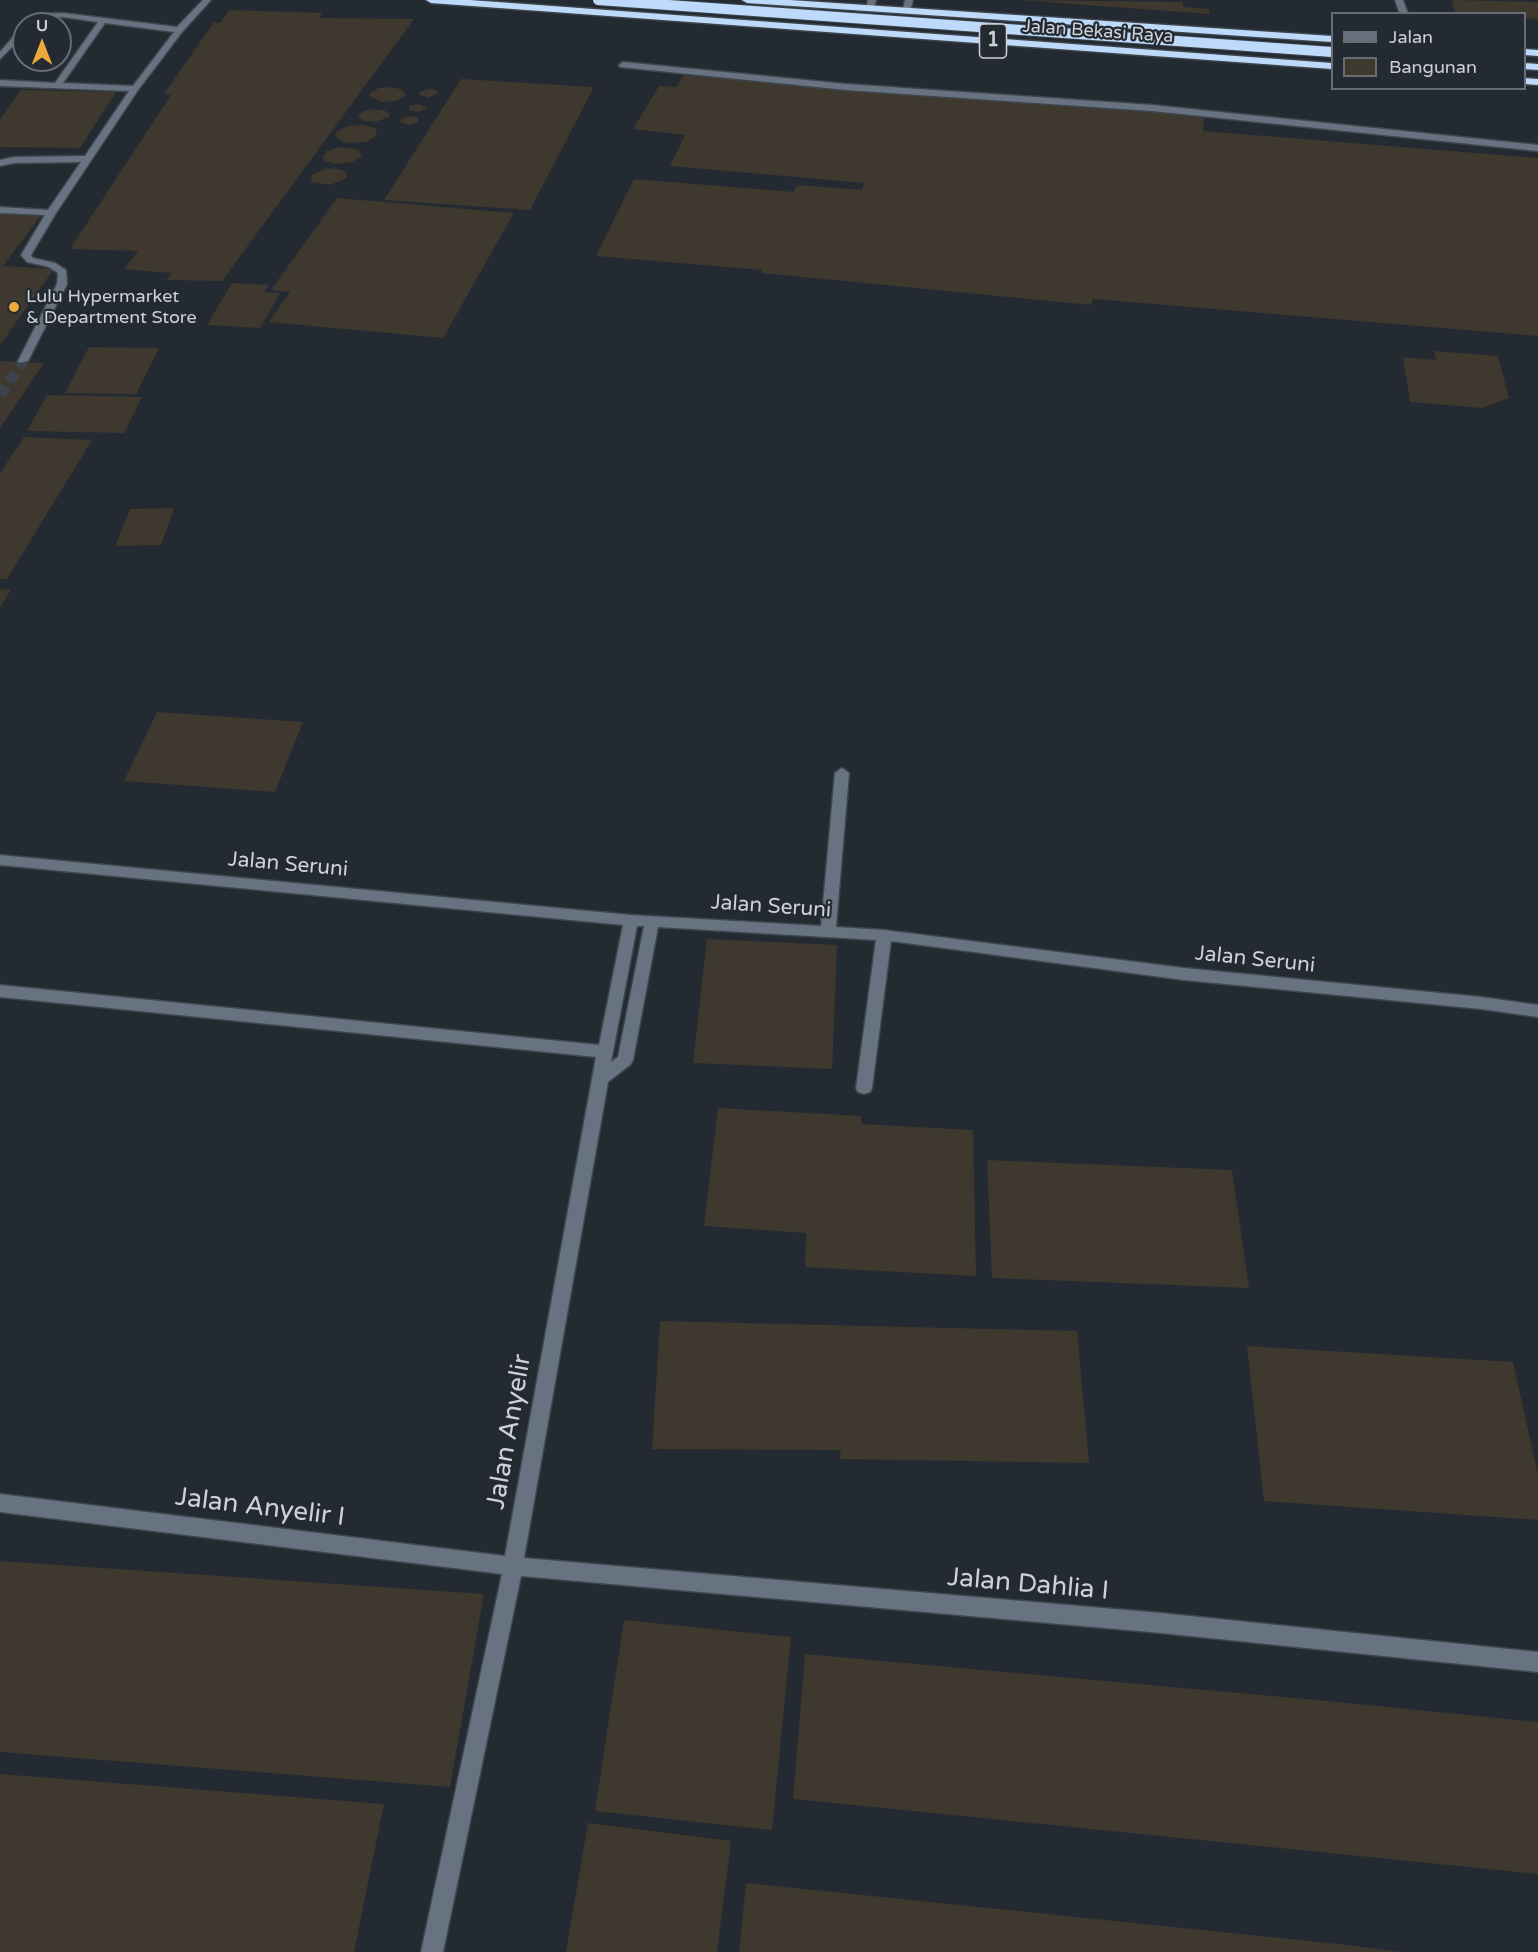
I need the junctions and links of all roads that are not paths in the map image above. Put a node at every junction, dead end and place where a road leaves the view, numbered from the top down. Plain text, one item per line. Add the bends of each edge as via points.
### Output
1 (207, 0) edge
2 (431, 0) edge
3 (598, 0) edge
4 (669, 0) edge
5 (747, 0) edge
6 (871, 4) edge
7 (908, 5) edge
8 (72, 16) edge
9 (654, 16) junction
10 (103, 20) junction
11 (179, 30) junction
12 (1331, 39) edge
13 (12, 44) edge
14 (1331, 52) edge
15 (0, 57) edge
16 (622, 65) dead end
17 (1331, 66) edge
18 (0, 83) edge
19 (58, 85) junction
20 (135, 89) junction
21 (1538, 148) edge
22 (87, 159) junction
23 (0, 163) edge
24 (0, 210) edge
25 (51, 213) junction
26 (22, 361) tunnel mouth
27 (842, 773) dead end
28 (0, 860) edge
29 (631, 920) junction
30 (652, 921) junction
31 (828, 932) junction
32 (884, 935) junction
33 (0, 991) edge
34 (1538, 1011) edge
35 (605, 1052) junction
36 (601, 1078) junction
37 (864, 1088) dead end
38 (0, 1503) edge
39 (513, 1566) junction
40 (1538, 1662) edge
41 (432, 1952) edge

1 - 11 street
2 - 9 highway, Jalan Bekasi Raya / 1
3 - 14 highway, bridge
4 - 9 highway
5 - 6 highway, Jalan Bekasi Raya / 1
6 - 7 highway, Jalan Bekasi Raya / 1
7 - 12 highway, Jalan Bekasi Raya / 1
8 - 10 street
9 - 17 highway, Jalan Bekasi Raya / 1
10 - 11 street
10 - 19 street
11 - 20 street
13 - 15 street
16 - 21 street via 846,87 1152,108
18 - 19 street
19 - 20 street
20 - 22 street
22 - 23 street
22 - 25 street
24 - 25 street
25 - 26 street via 26,255 63,272 62,284
27 - 31 street
28 - 29 street, Jalan Seruni
29 - 30 street, Jalan Seruni
29 - 35 street, Jalan Anyelir
30 - 31 street, Jalan Seruni
30 - 36 street via 625,1060
31 - 32 street, Jalan Seruni
32 - 34 street, Jalan Seruni via 1184,974
32 - 37 street
33 - 35 street
35 - 36 street, Jalan Anyelir
36 - 39 street, Jalan Anyelir
38 - 39 street, Jalan Anyelir I
39 - 40 street, Jalan Dahlia I via 1161,1623
39 - 41 street, Jalan Anyelir

